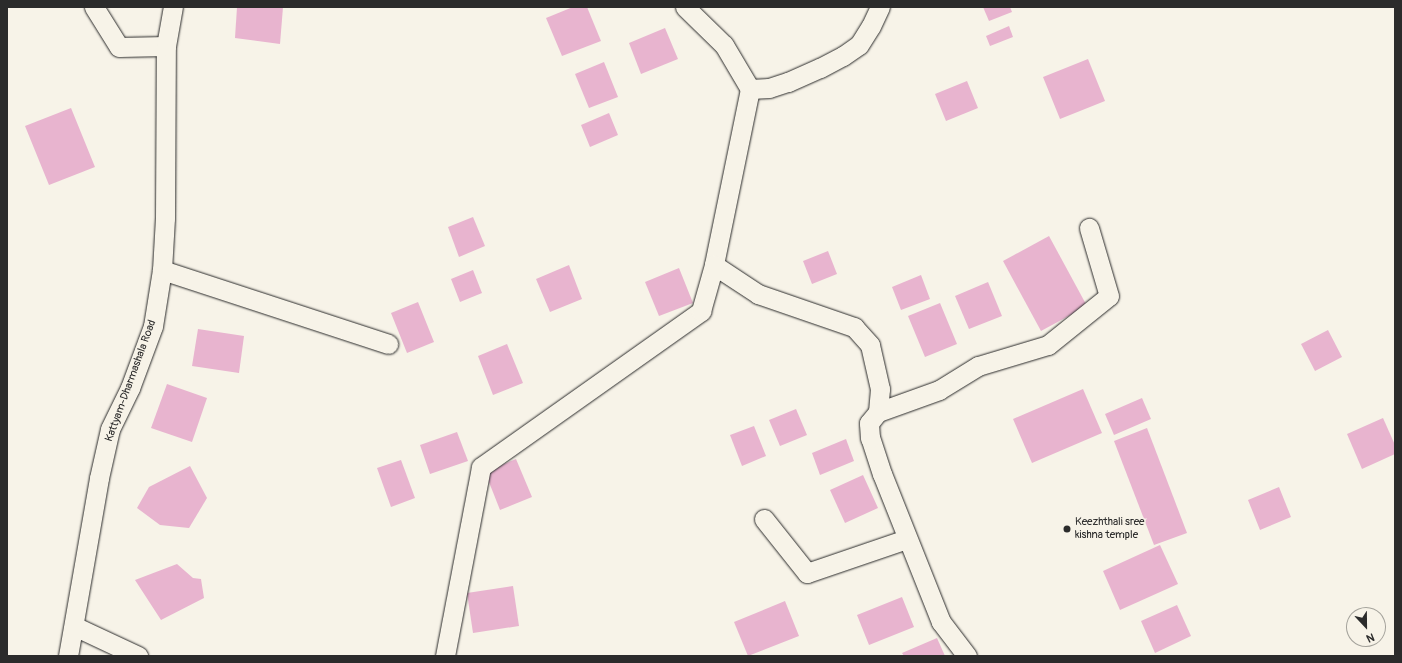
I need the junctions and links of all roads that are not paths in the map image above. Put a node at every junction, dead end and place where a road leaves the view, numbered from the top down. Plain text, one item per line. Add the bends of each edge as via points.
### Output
1 (94, 7) edge
2 (173, 7) edge
3 (685, 7) edge
4 (880, 7) edge
5 (166, 46) junction
6 (750, 89) junction
7 (1089, 228) dead end
8 (714, 265) junction
9 (162, 270) junction
10 (388, 344) dead end
11 (878, 412) junction
12 (764, 519) dead end
13 (907, 539) junction
14 (74, 626) junction
15 (68, 656) edge
16 (138, 656) edge
17 (445, 656) edge
18 (967, 656) edge

1 - 5 street via 119,46
2 - 5 street, Kattyam-Dharmashala Road
3 - 6 street via 724,45
4 - 6 street via 859,45 843,56 788,82 769,88
5 - 9 street, Kattyam-Dharmashala Road via 165,218
6 - 8 street
7 - 11 street via 1109,296 1048,346 978,366 939,390
8 - 11 street via 758,294 854,327 870,345 880,389
8 - 17 street via 701,311 481,466
9 - 10 street
9 - 14 street, Kattyam-Dharmashala Road via 153,326 130,388 110,429 99,478
11 - 13 street via 869,423 870,438
12 - 13 street via 807,573
13 - 18 street via 941,622
14 - 15 street, Kattyam-Dharmashala Road
14 - 16 street

